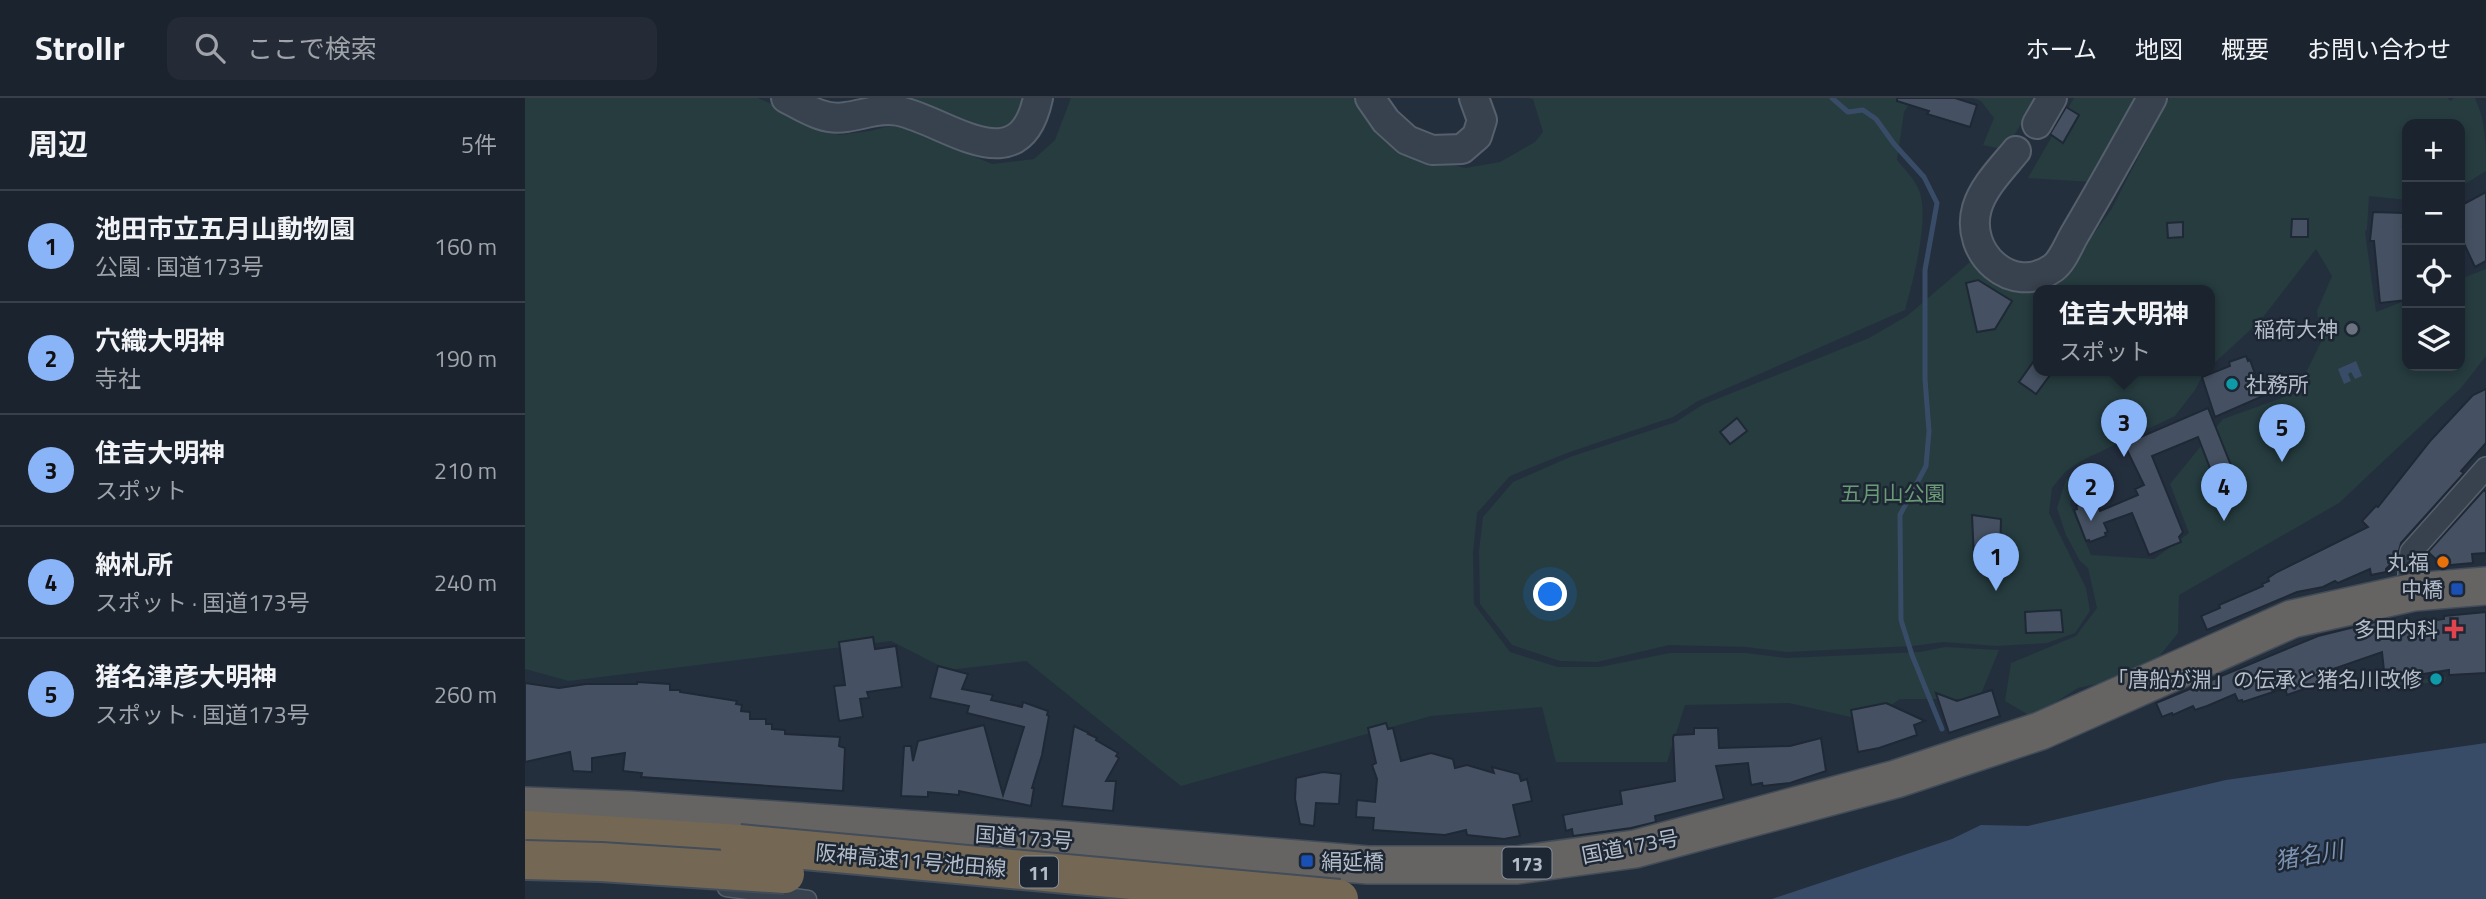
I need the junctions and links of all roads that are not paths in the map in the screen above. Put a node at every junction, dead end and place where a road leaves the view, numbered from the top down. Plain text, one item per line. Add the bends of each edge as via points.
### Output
1 (786, 98) edge
2 (1038, 98) edge
3 (1370, 98) edge
4 (1474, 98) edge
5 (2052, 98) edge
6 (2152, 98) edge
7 (2486, 468) edge
8 (2486, 586) edge
9 (2414, 592) junction
10 (525, 806) edge
11 (525, 830) edge
12 (525, 860) edge
13 (525, 868) edge
14 (808, 899) edge
15 (1063, 899) edge
16 (1339, 899) edge

1 - 2 street via 827,117 898,111 978,142 997,142 1027,130
3 - 4 street via 1407,140 1432,150 1462,149 1477,136 1482,120
5 - 6 street via 1977,207 1978,245 1992,266 2012,275 2031,277 2055,266
7 - 9 street via 2411,552 2409,574
8 - 9 highway, 国道173号 / 173
9 - 10 highway, 国道173号 / 173 via 2292,619 2040,731 1896,779 1635,849 1517,865 1368,865 1051,839
11 - 16 highway, 阪神高速11号池田線 / 11, bridge via 739,844
12 - 15 highway, 阪神高速11号池田線 / 11, bridge via 737,870
13 - 14 street via 592,870

